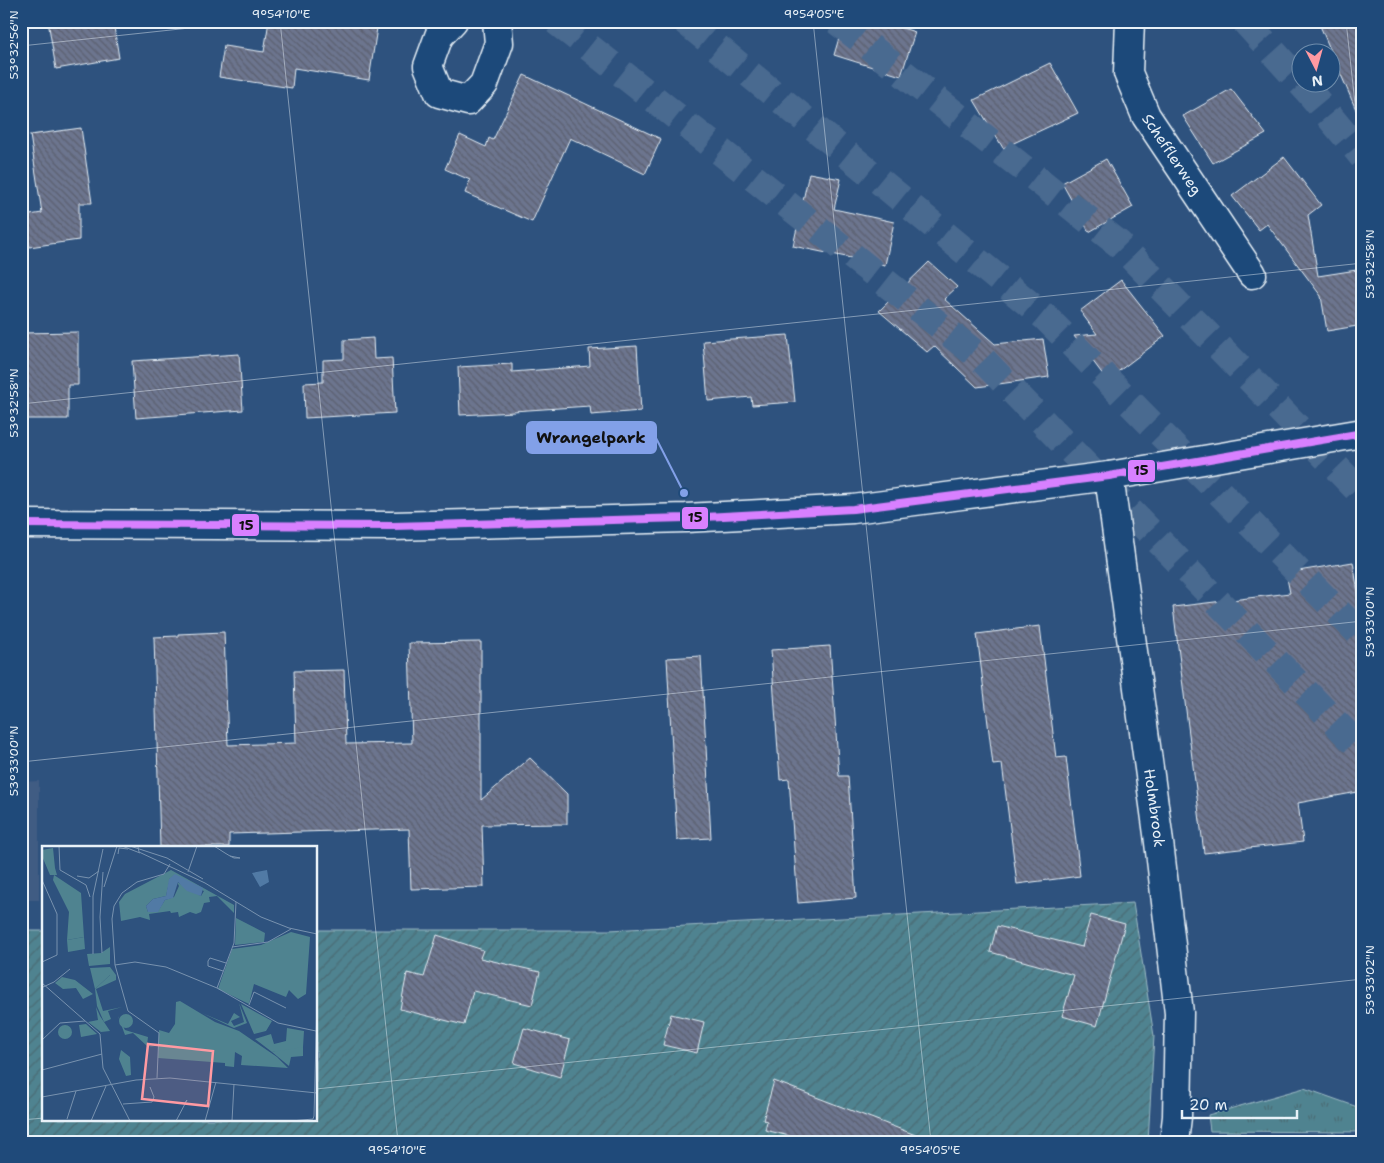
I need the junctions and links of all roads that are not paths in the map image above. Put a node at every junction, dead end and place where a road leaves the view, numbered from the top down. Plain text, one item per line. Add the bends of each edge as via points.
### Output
1 (453, 21) edge
2 (496, 21) edge
3 (1130, 21) edge
4 (1252, 274) dead end
5 (1363, 433) edge
6 (1109, 476) junction
7 (21, 524) edge
8 (1174, 1142) edge

1 - 2 street via 439,36 428,66 439,93 468,101 484,84 496,51
3 - 4 street, Schefflerweg via 1128,73 1146,116
5 - 6 street
6 - 7 street via 853,509 686,518 393,526
6 - 8 street, Holmbrook via 1179,1013

